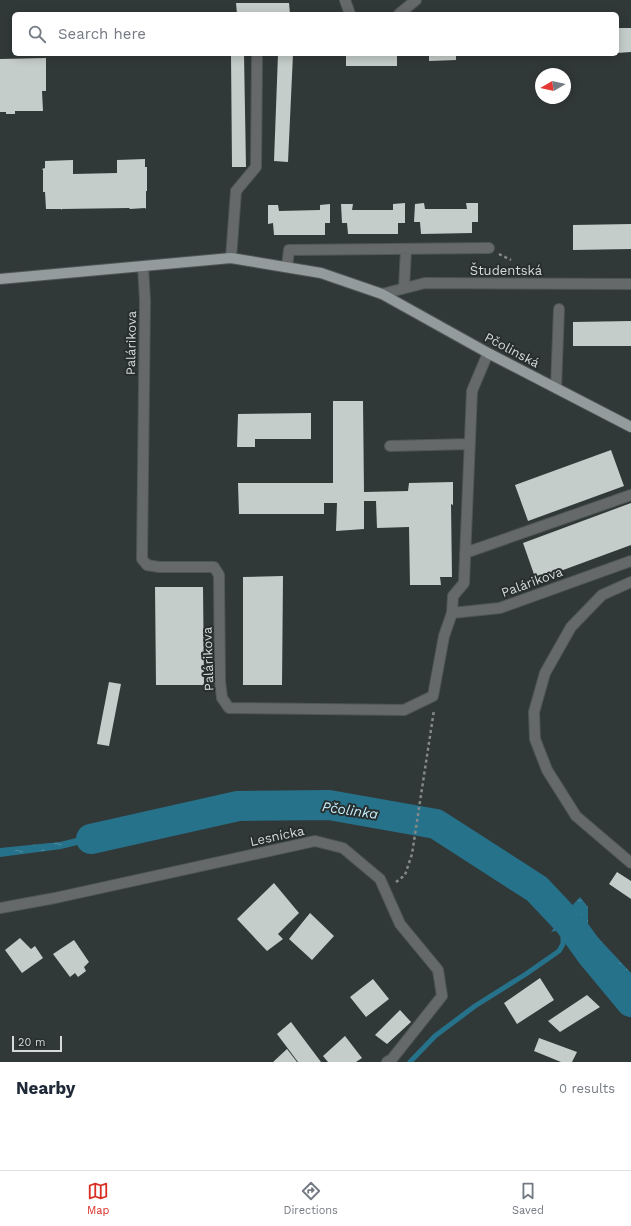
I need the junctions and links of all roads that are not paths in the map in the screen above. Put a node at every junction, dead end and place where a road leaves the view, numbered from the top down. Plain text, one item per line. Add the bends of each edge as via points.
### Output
1 (345, 0) edge
2 (416, 0) edge
3 (349, 12) edge
4 (401, 12) edge
5 (257, 58) dead end
6 (489, 248) dead end
7 (406, 249) junction
8 (231, 258) junction
9 (143, 266) junction
10 (287, 267) junction
11 (0, 279) edge
12 (631, 284) edge
13 (404, 288) junction
14 (382, 294) junction
15 (559, 309) dead end
16 (488, 352) junction
17 (556, 388) junction
18 (631, 427) edge
19 (470, 444) junction
20 (390, 446) dead end
21 (631, 495) edge
22 (465, 552) junction
23 (631, 561) edge
24 (631, 582) edge
25 (452, 613) junction
26 (631, 863) edge
27 (0, 908) edge
28 (387, 1062) edge

1 - 3 street
2 - 4 street
5 - 8 street via 256,168 236,191
6 - 7 street
7 - 10 street via 289,250
7 - 13 street
8 - 9 main road, Pčolinská
8 - 10 main road, Pčolinská
9 - 11 main road, Pčolinská
9 - 25 street, Palárikova via 145,300 142,559 147,565 159,567 214,568 219,575 220,682 222,698 228,708 404,710 433,696 444,636
10 - 14 main road, Pčolinská via 321,272
12 - 13 street, Študentská via 426,283
13 - 14 street, Študentská
14 - 16 main road, Pčolinská
15 - 17 street
16 - 17 main road, Pčolinská
16 - 19 street via 472,391
17 - 18 main road, Pčolinská
19 - 20 street
19 - 22 street
21 - 22 street
22 - 25 street via 464,583 453,596
23 - 25 street, Palárikova via 500,608
24 - 26 street via 602,595 571,627 545,673 534,712 535,739 548,770 576,816
27 - 28 street, Lesnícka via 315,841 343,848 380,879 400,924 438,970 442,996

